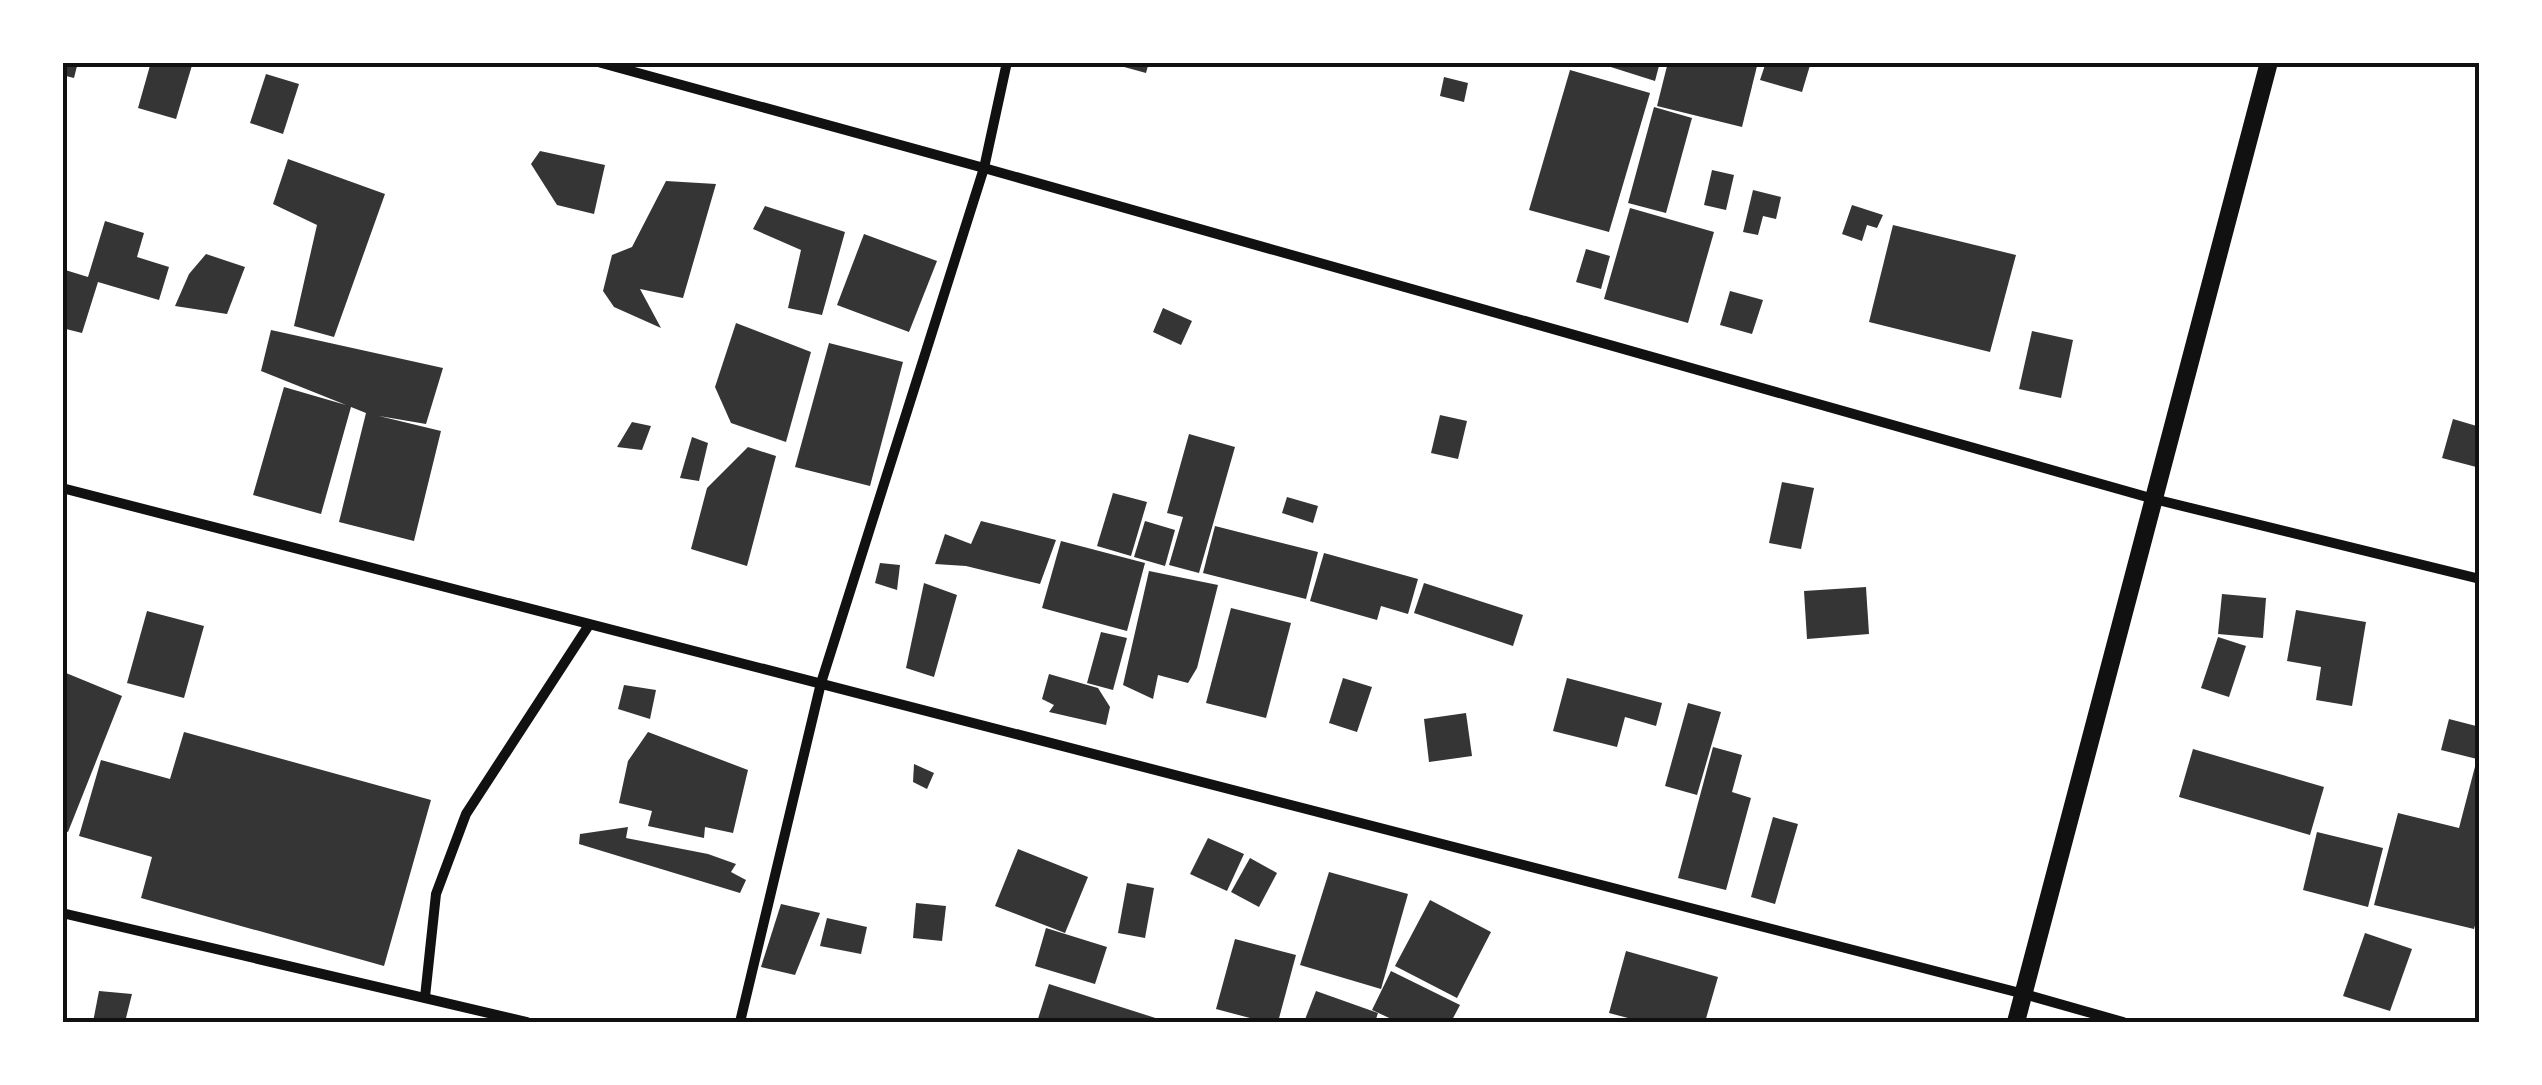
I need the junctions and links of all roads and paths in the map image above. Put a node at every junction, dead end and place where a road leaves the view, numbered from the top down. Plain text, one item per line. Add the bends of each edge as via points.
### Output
1 (598, 62) edge
2 (1007, 62) edge
3 (2269, 62) edge
4 (984, 168) junction
5 (62, 488) edge
6 (2154, 499) junction
7 (2480, 579) edge
8 (590, 625) junction
9 (821, 683) junction
10 (62, 913) edge
11 (2024, 994) junction
12 (425, 997) junction
13 (526, 1022) edge
14 (740, 1022) edge
15 (2016, 1022) edge
16 (2123, 1022) edge

1 - 4 street
2 - 4 street
3 - 6 street
4 - 6 street
4 - 9 street
5 - 8 street
6 - 7 street
6 - 11 street
8 - 9 street
8 - 12 street via 466,814 436,894
9 - 11 street
9 - 14 street
10 - 12 street
11 - 15 street
11 - 16 street
12 - 13 street

